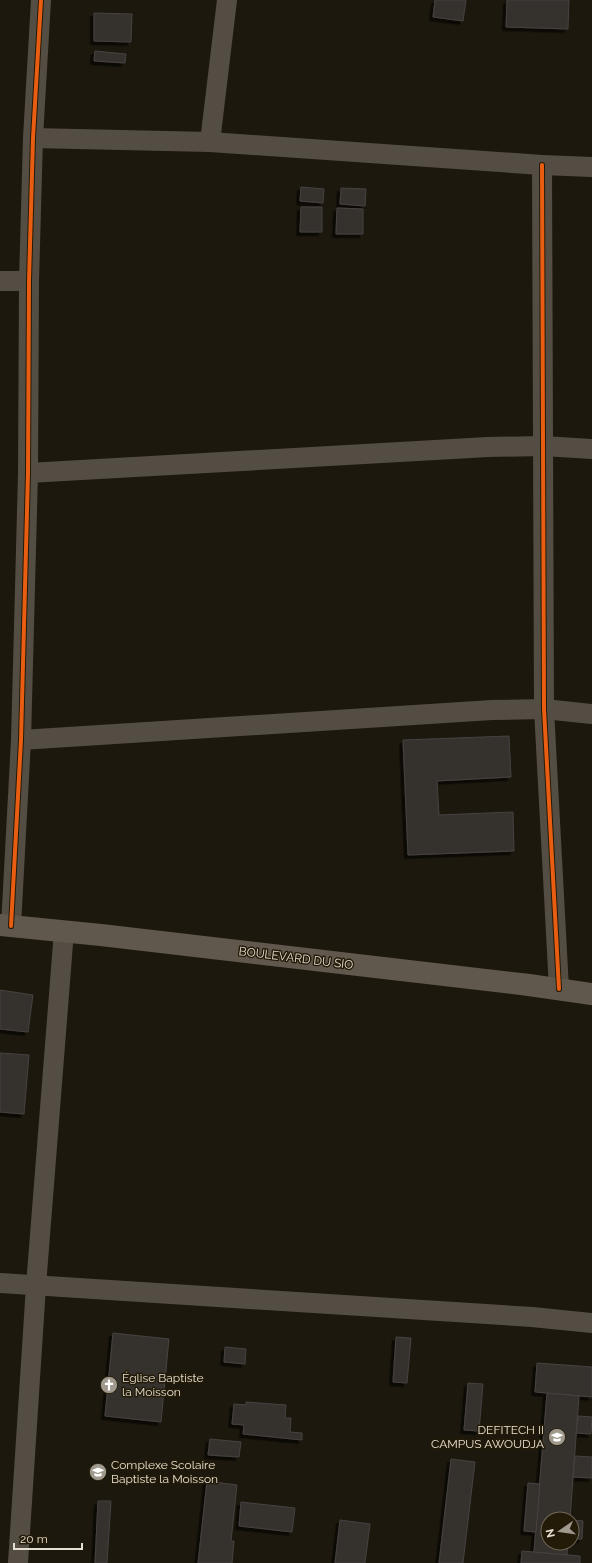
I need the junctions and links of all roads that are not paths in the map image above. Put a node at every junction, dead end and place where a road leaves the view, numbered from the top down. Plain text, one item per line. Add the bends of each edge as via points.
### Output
1 (41, 0) edge
2 (227, 0) edge
3 (34, 138) junction
4 (210, 142) junction
5 (542, 165) junction
6 (592, 166) edge
7 (0, 280) edge
8 (29, 281) junction
9 (543, 446) junction
10 (592, 449) edge
11 (28, 473) junction
12 (544, 710) junction
13 (592, 714) edge
14 (21, 740) junction
15 (6, 925) edge
16 (64, 931) junction
17 (559, 989) junction
18 (592, 994) edge
19 (0, 1283) edge
20 (36, 1286) junction
21 (592, 1322) edge
22 (18, 1563) edge

1 - 3 street
2 - 4 street
3 - 4 street
3 - 8 street
4 - 5 street
5 - 6 street
5 - 9 street
7 - 8 street
8 - 11 street
9 - 10 street
9 - 11 street
9 - 12 street
11 - 14 street
12 - 13 street
12 - 14 street via 492,710
12 - 17 street
14 - 15 street
15 - 16 street, BOULEVARD DU SIO
16 - 17 street, BOULEVARD DU SIO
16 - 20 street
17 - 18 street, BOULEVARD DU SIO
19 - 20 street
20 - 21 street
20 - 22 street

